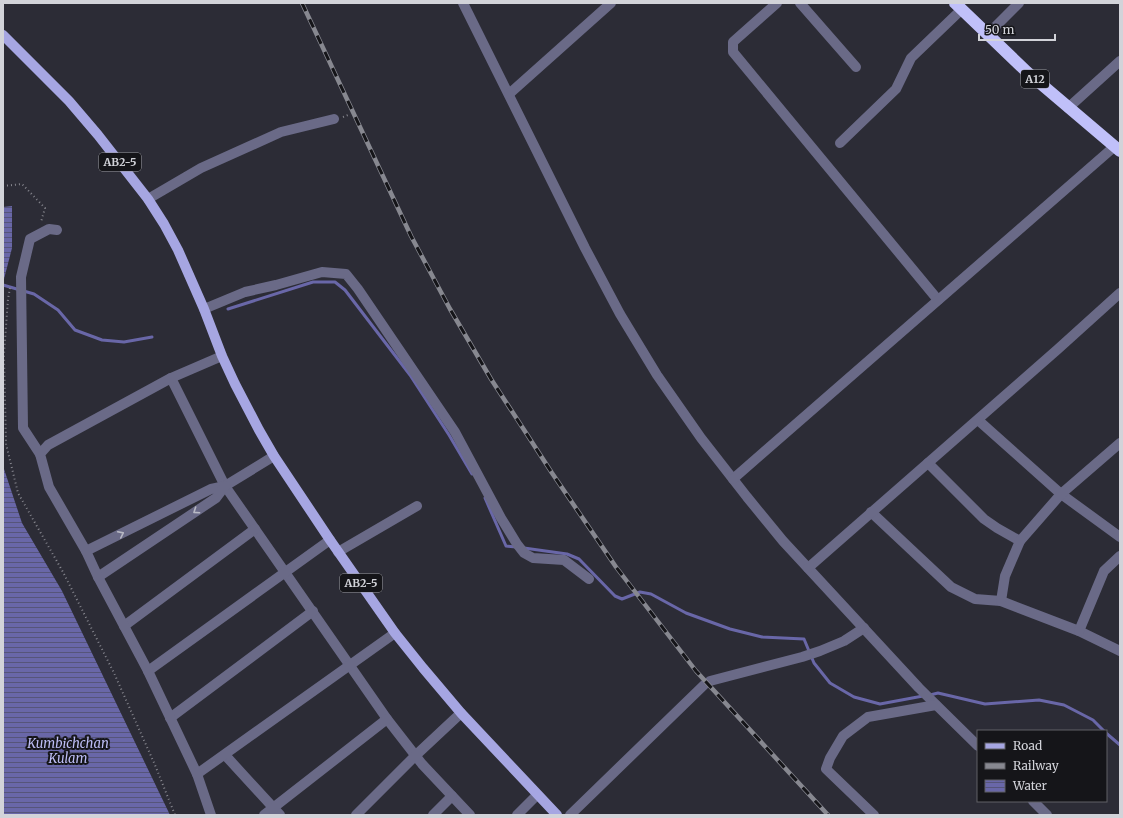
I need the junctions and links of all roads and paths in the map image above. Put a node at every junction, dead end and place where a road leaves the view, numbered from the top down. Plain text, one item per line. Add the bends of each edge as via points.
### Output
1 (463, 3) edge
2 (611, 3) edge
3 (777, 3) edge
4 (800, 3) edge
5 (1019, 3) edge
6 (958, 6) edge
7 (988, 34) junction
8 (3, 35) edge
9 (1120, 61) edge
10 (856, 67) dead end
11 (509, 94) junction
12 (1068, 108) junction
13 (334, 119) dead end
14 (840, 143) dead end
15 (1117, 149) edge
16 (148, 199) junction
17 (58, 230) dead end
18 (1120, 294) edge
19 (938, 300) junction
20 (206, 314) junction
21 (222, 356) junction
22 (171, 378) junction
23 (978, 420) junction
24 (1120, 443) edge
25 (40, 454) junction
26 (274, 456) junction
27 (928, 463) junction
28 (733, 479) junction
29 (225, 486) junction
30 (1061, 494) junction
31 (417, 506) dead end
32 (871, 512) junction
33 (255, 529) junction
34 (1120, 537) edge
35 (330, 540) junction
36 (1020, 541) junction
37 (86, 551) junction
38 (338, 552) junction
39 (1120, 556) edge
40 (808, 568) junction
41 (285, 572) junction
42 (98, 577) junction
43 (589, 579) dead end
44 (1001, 601) junction
45 (313, 611) junction
46 (124, 626) junction
47 (864, 628) junction
48 (1079, 631) junction
49 (395, 633) junction
50 (1120, 651) edge
51 (351, 666) junction
52 (148, 671) junction
53 (933, 702) junction
54 (461, 712) junction
55 (170, 718) junction
56 (387, 719) junction
57 (977, 745) edge
58 (225, 755) junction
59 (415, 756) junction
60 (197, 774) junction
61 (537, 795) junction
62 (452, 796) junction
63 (1034, 802) edge
64 (273, 807) junction
65 (211, 815) edge
66 (264, 815) edge
67 (280, 815) edge
68 (356, 815) edge
69 (433, 815) edge
70 (470, 815) edge
71 (517, 815) edge
72 (557, 815) edge
73 (570, 815) edge
74 (874, 815) edge
75 (1047, 815) edge

1 - 11 street
2 - 11 street
3 - 19 street via 733,42 733,52
4 - 10 street
5 - 7 street
6 - 7 highway, A12
6 - 14 street via 911,58 896,89
7 - 12 highway, A12
8 - 16 main road, AB2-5 via 68,101
9 - 12 street
11 - 28 street via 620,314 657,375
12 - 15 highway, A12
13 - 16 street via 281,132 201,168
15 - 19 street
16 - 20 main road, AB2-5 via 178,250
17 - 25 street via 49,229 30,239 20,277 23,428
18 - 23 street
19 - 28 street
20 - 21 main road, AB2-5
20 - 43 street via 244,292 322,272 346,274 455,432 501,518 524,553 533,558 564,560
21 - 22 street
21 - 26 main road, AB2-5 via 246,408
22 - 25 street via 48,445
22 - 29 street
23 - 27 street
23 - 30 street
24 - 30 street
25 - 37 street via 49,487
26 - 29 street
26 - 35 main road, AB2-5
27 - 32 street
27 - 36 street via 984,519
28 - 40 street
29 - 33 street
37 -> 29 street via 211,489
29 -> 42 street via 216,498
30 - 34 street
30 - 36 street
31 - 38 street
32 - 40 street
32 - 44 street via 951,586 974,599
33 - 41 street
33 - 46 street
35 - 38 main road, AB2-5
35 - 41 street
36 - 44 street via 1005,576
37 - 42 street
38 - 49 main road, AB2-5
39 - 48 street via 1104,571
40 - 47 street
41 - 45 street
41 - 52 street
42 - 46 street
44 - 48 street
45 - 51 street
45 - 55 street
46 - 52 street
47 - 53 street
47 - 73 street via 844,641 802,657 707,683
48 - 50 street
49 - 51 street
49 - 54 main road, AB2-5
51 - 56 street
51 - 58 street
52 - 55 street
53 - 57 street
53 - 74 street via 868,717 843,736 830,758 826,769
54 - 59 street
54 - 61 main road, AB2-5
55 - 60 street
56 - 59 street
56 - 64 street
58 - 60 street
58 - 64 street
59 - 62 street
59 - 68 street
60 - 65 street
61 - 71 street
61 - 72 main road, AB2-5
62 - 69 street
62 - 70 street
63 - 75 street
64 - 66 street
64 - 67 street

